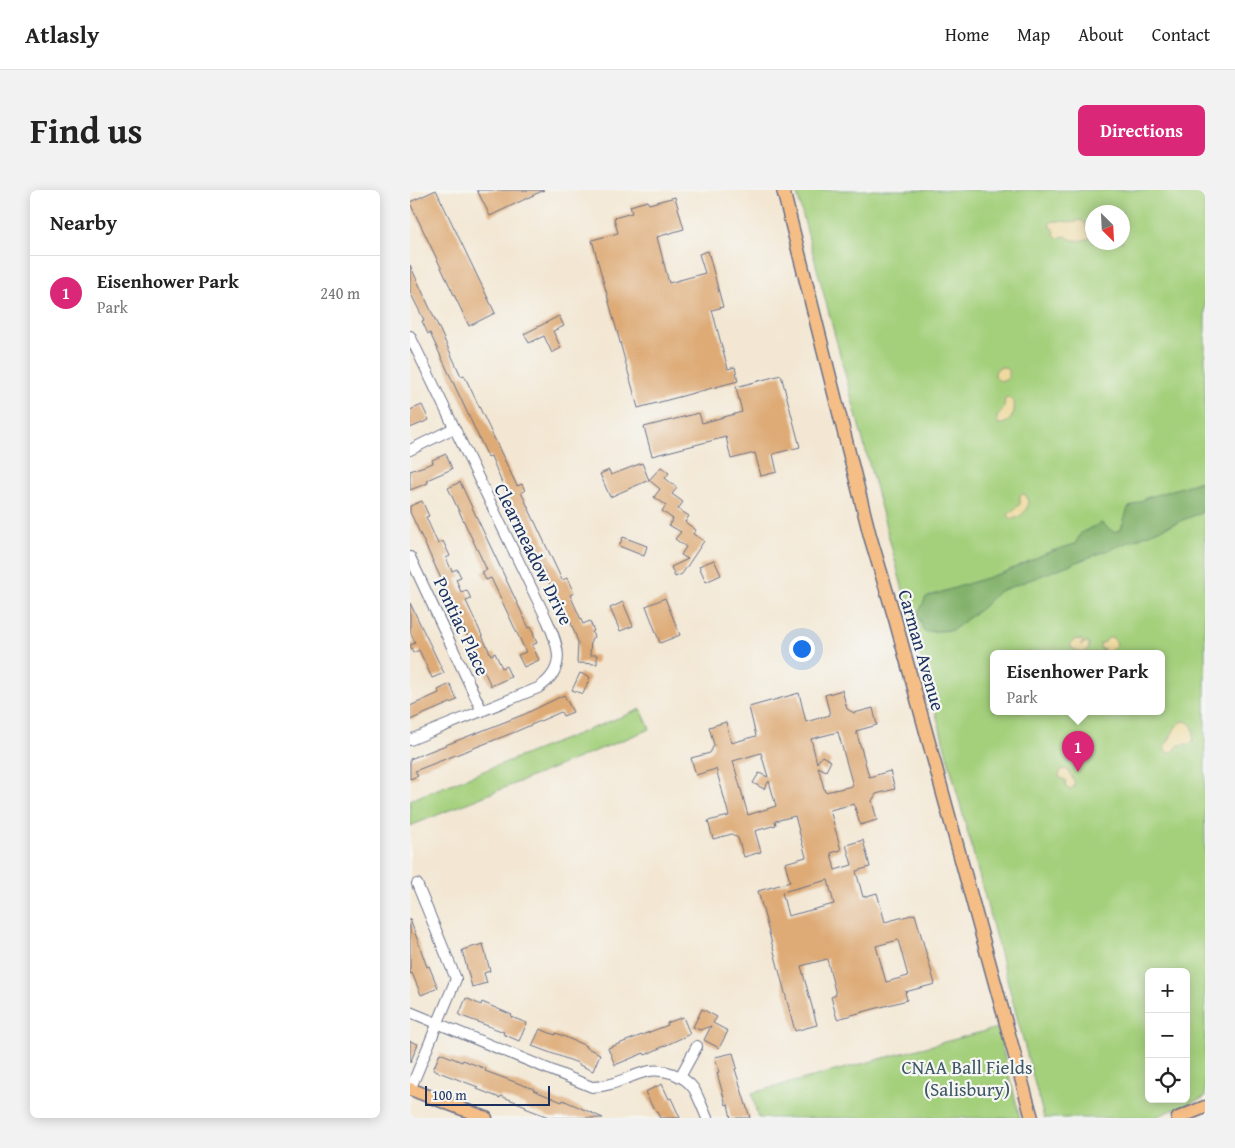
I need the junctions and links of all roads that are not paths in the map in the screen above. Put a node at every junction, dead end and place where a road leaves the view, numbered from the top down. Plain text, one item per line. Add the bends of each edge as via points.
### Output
1 (783, 190) edge
2 (411, 341) edge
3 (454, 428) junction
4 (410, 450) edge
5 (410, 557) edge
6 (482, 711) junction
7 (410, 740) edge
8 (417, 884) dead end
9 (410, 1012) edge
10 (438, 1024) junction
11 (697, 1046) dead end
12 (680, 1077) junction
13 (410, 1089) edge
14 (1205, 1107) edge
15 (486, 1118) edge
16 (707, 1118) edge
17 (1032, 1118) edge
18 (1178, 1118) edge

1 - 17 main road, Carman Avenue via 870,536
2 - 3 street, Clearmeadow Drive
3 - 4 street
3 - 6 street, Clearmeadow Drive via 558,648 556,667 546,683
5 - 6 street, Pontiac Place
6 - 7 street, Clearmeadow Drive
8 - 10 street via 456,979
9 - 10 street
10 - 12 street via 592,1087 603,1087 647,1071 661,1071
10 - 13 street
11 - 12 street
12 - 16 street via 693,1089
13 - 15 main road
14 - 18 main road

